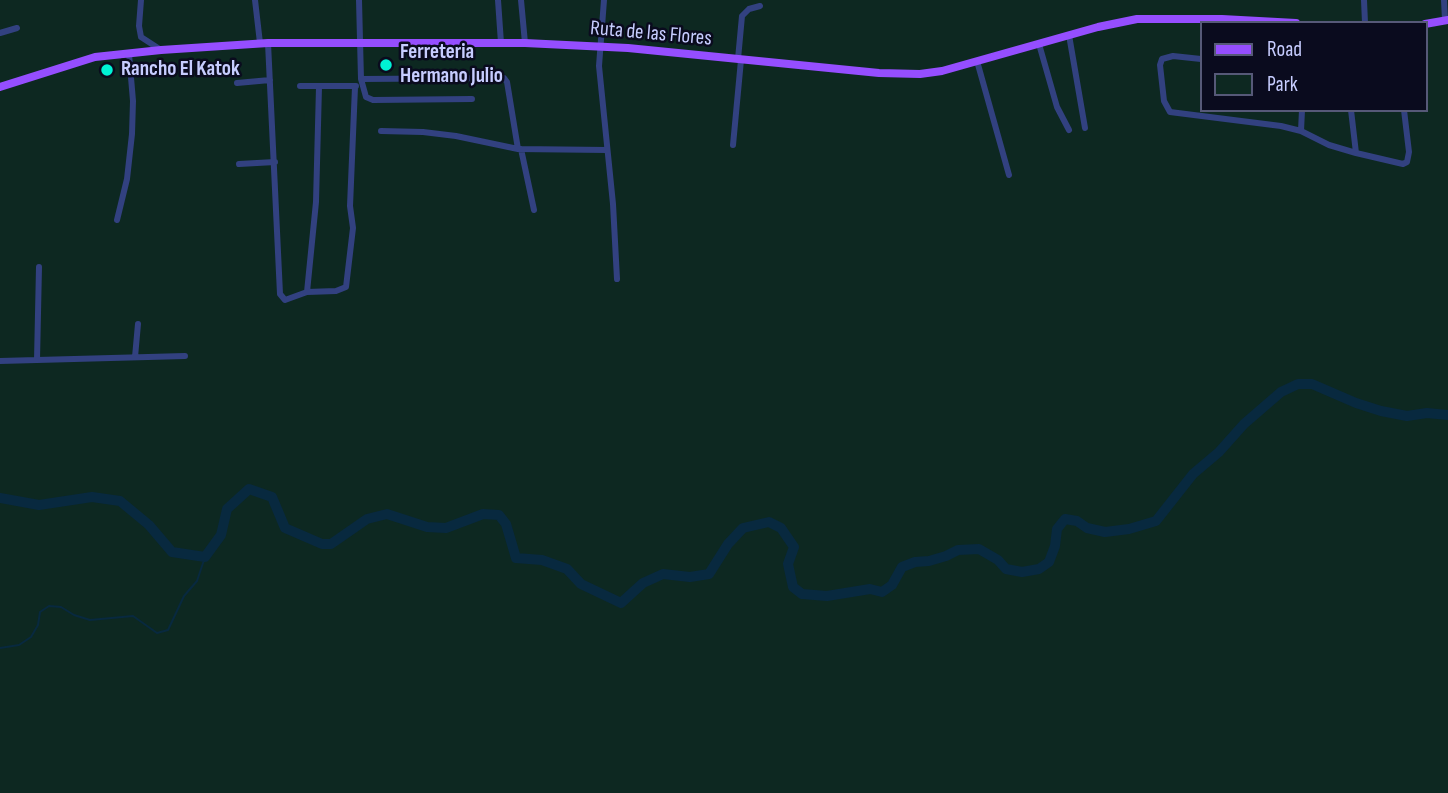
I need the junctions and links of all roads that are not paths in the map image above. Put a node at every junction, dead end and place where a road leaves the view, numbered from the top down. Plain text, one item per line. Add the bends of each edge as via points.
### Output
1 (141, 0) edge
2 (255, 0) edge
3 (359, 0) edge
4 (498, 0) edge
5 (521, 0) edge
6 (604, 0) edge
7 (1364, 0) edge
8 (1444, 0) edge
9 (760, 6) dead end
10 (1446, 20) edge
11 (1222, 21) edge
12 (1365, 21) edge
13 (1427, 24) edge
14 (17, 28) dead end
15 (0, 33) edge
16 (1069, 35) junction
17 (264, 43) junction
18 (359, 43) junction
19 (502, 43) junction
20 (525, 43) junction
21 (1039, 44) junction
22 (601, 47) junction
23 (161, 50) junction
24 (129, 54) junction
25 (739, 59) junction
26 (1200, 60) edge
27 (977, 61) junction
28 (270, 80) junction
29 (237, 83) dead end
30 (359, 84) junction
31 (300, 86) dead end
32 (0, 87) edge
33 (319, 87) junction
34 (472, 99) dead end
35 (1234, 112) edge
36 (1301, 112) edge
37 (1351, 112) edge
38 (1404, 112) edge
39 (1235, 120) junction
40 (1085, 128) dead end
41 (1069, 130) dead end
42 (381, 131) dead end
43 (1301, 131) junction
44 (733, 145) dead end
45 (520, 149) junction
46 (607, 150) junction
47 (1356, 153) junction
48 (275, 162) junction
49 (239, 164) dead end
50 (1009, 175) dead end
51 (534, 210) dead end
52 (117, 220) dead end
53 (39, 267) dead end
54 (617, 279) dead end
55 (307, 292) junction
56 (138, 324) dead end
57 (185, 356) dead end
58 (135, 357) junction
59 (37, 359) junction
60 (0, 360) edge

1 - 23 street via 141,37
2 - 17 street
3 - 18 street
4 - 19 street
5 - 20 street
6 - 22 street
7 - 12 street
8 - 10 street
9 - 25 street via 742,16
10 - 13 main road
11 - 16 main road, Ruta de las Flores via 1137,19
14 - 15 street
16 - 21 main road, Ruta de las Flores
16 - 40 street
17 - 18 main road, Ruta de las Flores
17 - 23 main road, Ruta de las Flores
17 - 28 street
18 - 19 main road, Ruta de las Flores
18 - 30 street
19 - 20 main road, Ruta de las Flores
20 - 22 main road, Ruta de las Flores
21 - 27 main road, Ruta de las Flores
21 - 41 street via 1057,107
22 - 25 main road, Ruta de las Flores
22 - 46 street
23 - 24 main road, Ruta de las Flores
24 - 32 main road, Ruta de las Flores via 78,61
24 - 52 street via 132,134
25 - 27 main road, Ruta de las Flores via 902,75
25 - 44 street
26 - 39 street via 1162,59 1166,107 1175,115
27 - 50 street
28 - 29 street
28 - 48 street
30 - 33 street
30 - 34 street via 373,100
30 - 45 street via 504,78
30 - 55 street via 348,279 343,290
31 - 33 street
33 - 55 street via 316,202
35 - 39 street
36 - 43 street
37 - 47 street
38 - 47 street via 1407,162 1397,164
39 - 43 street
42 - 45 street via 456,136
43 - 47 street
45 - 46 street
45 - 51 street
46 - 54 street
48 - 49 street
48 - 55 street via 280,294 285,300
53 - 59 street
56 - 58 street
57 - 58 street
58 - 59 street
59 - 60 street

